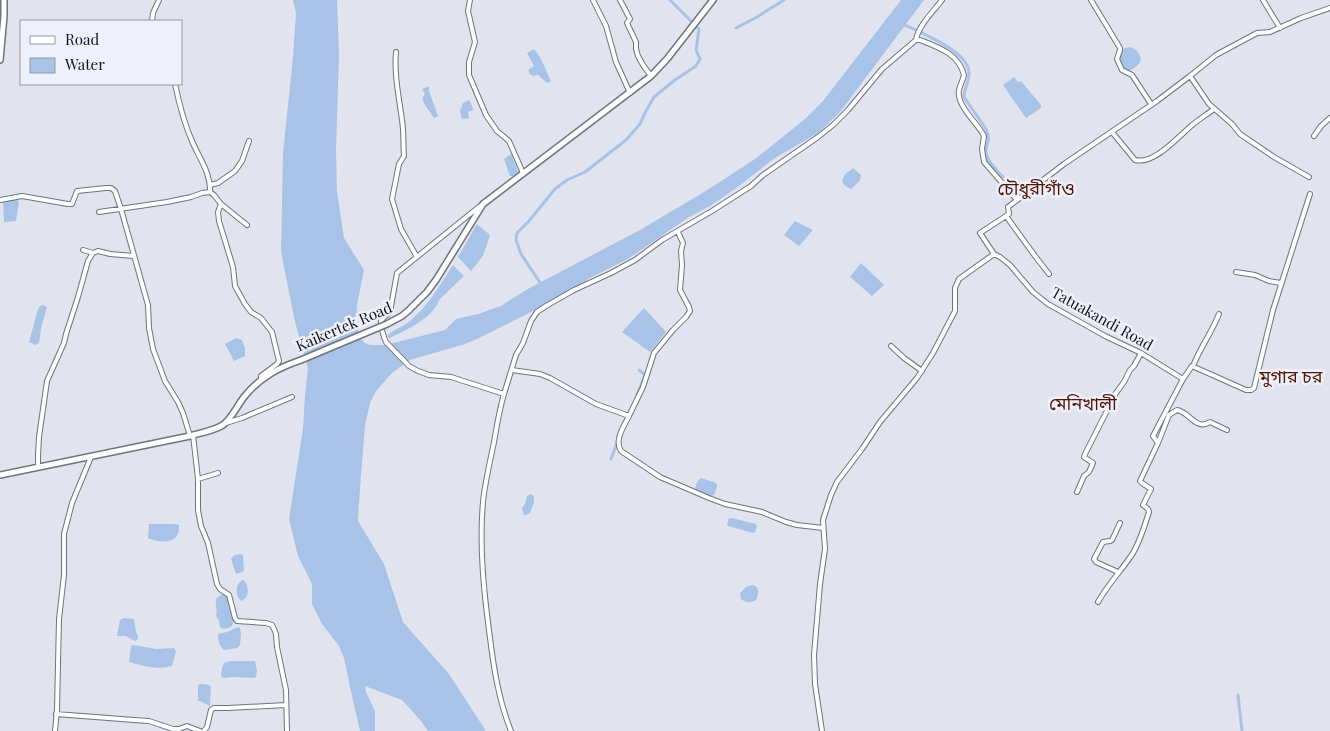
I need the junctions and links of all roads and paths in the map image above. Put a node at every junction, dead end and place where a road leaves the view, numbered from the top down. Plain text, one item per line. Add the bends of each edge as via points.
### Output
1 (4, 0) edge
2 (158, 0) edge
3 (470, 0) edge
4 (593, 0) edge
5 (620, 0) edge
6 (713, 0) edge
7 (942, 0) edge
8 (1091, 0) edge
9 (1262, 0) edge
10 (1330, 8) edge
11 (152, 20) edge
12 (1280, 28) junction
13 (916, 39) junction
14 (1, 46) edge
15 (396, 52) dead end
16 (0, 60) edge
17 (651, 76) junction
18 (1190, 76) junction
19 (175, 85) edge
20 (630, 93) junction
21 (1151, 104) junction
22 (1214, 109) junction
23 (1330, 118) edge
24 (1112, 132) junction
25 (1314, 136) dead end
26 (249, 141) dead end
27 (523, 173) junction
28 (1309, 177) dead end
29 (210, 185) junction
30 (210, 192) junction
31 (1310, 194) dead end
32 (0, 200) edge
33 (1017, 200) junction
34 (221, 204) junction
35 (483, 204) junction
36 (121, 208) junction
37 (99, 212) dead end
38 (1006, 216) junction
39 (248, 225) dead end
40 (678, 232) junction
41 (83, 250) dead end
42 (93, 253) junction
43 (994, 254) junction
44 (134, 256) junction
45 (417, 257) junction
46 (1236, 272) dead end
47 (1049, 274) dead end
48 (1281, 283) junction
49 (1219, 314) dead end
50 (891, 346) dead end
51 (1141, 353) junction
52 (1192, 366) junction
53 (512, 370) junction
54 (922, 371) junction
55 (1182, 379) junction
56 (261, 380) junction
57 (504, 394) junction
58 (292, 397) dead end
59 (627, 415) junction
60 (224, 424) junction
61 (1227, 430) dead end
62 (191, 435) junction
63 (1158, 443) junction
64 (91, 456) junction
65 (38, 467) junction
66 (218, 473) dead end
67 (0, 475) edge
68 (198, 479) junction
69 (1077, 492) dead end
70 (1120, 523) dead end
71 (823, 528) junction
72 (1118, 572) junction
73 (1098, 602) dead end
74 (286, 704) junction
75 (56, 714) junction
76 (55, 731) edge
77 (202, 731) edge
78 (287, 731) edge
79 (511, 731) edge
80 (822, 731) edge

1 - 14 main road
2 - 11 street
3 - 27 street via 468,11 475,42 468,62 470,74 486,115 509,141
4 - 20 street
5 - 17 street via 630,17 627,24 636,42 638,56
6 - 17 main road, Kaikertek Road
7 - 13 street
8 - 21 street via 1120,48 1117,59 1122,70 1132,75
9 - 12 street
10 - 12 street
12 - 18 street via 1251,35 1216,55
13 - 33 street via 944,49 961,66 964,75 959,97 984,136 984,162
13 - 40 street via 882,69 823,134 751,186
14 - 16 main road
15 - 45 street via 404,156 399,164 392,199 401,229
17 - 20 main road, Kaikertek Road
18 - 21 street
18 - 22 street
19 - 29 street via 184,122
20 - 27 main road, Kaikertek Road
21 - 24 street
22 - 24 street via 1162,152 1143,161 1135,160
22 - 28 street via 1260,149
23 - 25 street
24 - 33 street
26 - 29 street via 235,171
27 - 35 main road, Kaikertek Road
29 - 30 street
30 - 34 street
30 - 36 street
31 - 48 street
32 - 36 street via 22,196 72,204 77,191 111,188
33 - 38 street via 1008,207 1010,213
34 - 39 street
34 - 56 street via 219,221 235,286 251,312 261,318 272,332 279,361 261,376
35 - 45 street
35 - 56 main road, Kaikertek Road, bridge via 436,280 402,316 270,372
36 - 37 street
36 - 44 street
38 - 43 street, Tatuakandi Road via 980,233
38 - 47 street
40 - 53 street via 635,260 537,312
40 - 59 street via 683,243 680,290 690,311 654,353 643,387
41 - 42 street
42 - 44 street
42 - 65 street via 48,381 39,436
43 - 51 street, Tatuakandi Road via 1010,265 1048,304
43 - 54 street via 959,279 955,288 955,311
44 - 62 street via 148,305 153,350
45 - 57 street via 396,275 390,312 381,322 386,342 408,366 429,375 452,376
46 - 48 street
48 - 52 street via 1254,388 1246,390
49 - 52 street
50 - 54 street
51 - 55 street, Tatuakandi Road
51 - 69 street via 1085,454 1085,459 1093,463
52 - 55 street
53 - 57 street
53 - 59 street via 540,374 596,404
54 - 71 street via 837,482 823,517
55 - 63 street via 1153,436
56 - 60 main road, Kaikertek Road via 244,396
57 - 79 street via 487,471 482,559 493,660
58 - 60 street
59 - 71 street via 618,440 619,448 660,477 725,504 762,512 797,525
60 - 62 main road
61 - 63 street via 1210,422 1199,424 1176,410 1169,415
62 - 64 main road
62 - 68 street
63 - 72 street via 1140,481 1151,489 1143,505 1149,510 1148,515 1132,555
64 - 65 main road
64 - 75 street via 72,503 64,534
65 - 67 main road
66 - 68 street
68 - 74 street via 198,510 217,584 229,595 237,621 272,624
70 - 72 street via 1112,540 1103,542 1094,560
71 - 80 street via 825,549 814,655 814,684
72 - 73 street
74 - 77 street via 214,708 207,727
74 - 78 street
75 - 76 street
75 - 77 street via 134,720 174,729 187,726

